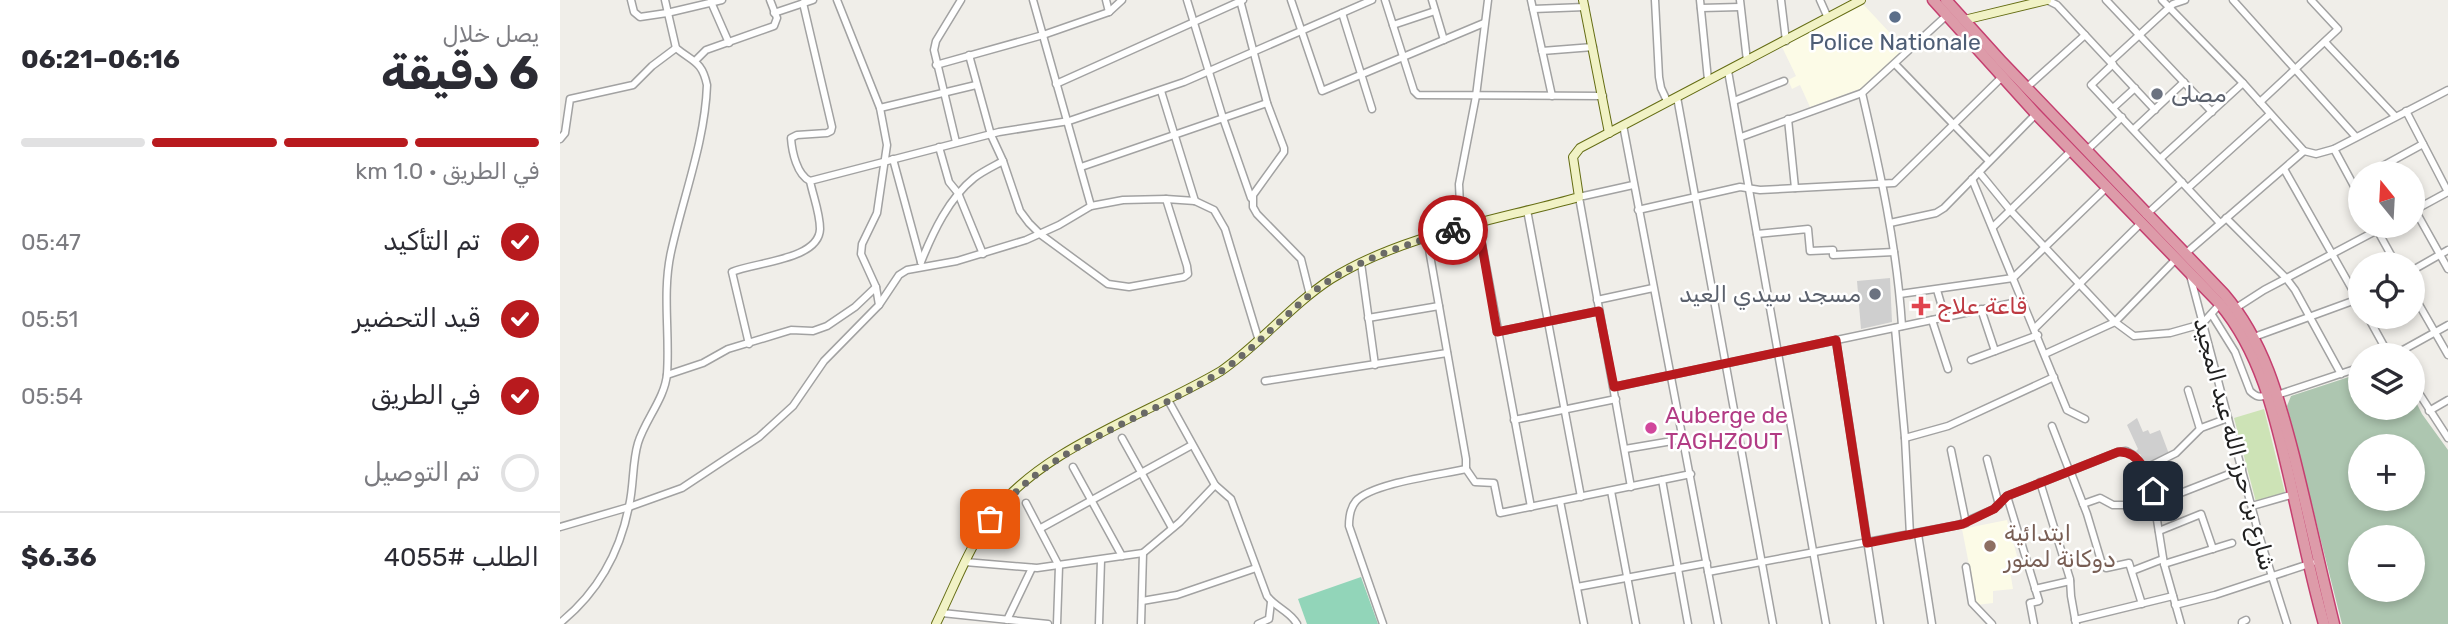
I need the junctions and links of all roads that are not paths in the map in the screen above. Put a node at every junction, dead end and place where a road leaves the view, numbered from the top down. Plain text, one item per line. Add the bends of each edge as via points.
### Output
1 (631, 0) edge
2 (665, 0) edge
3 (722, 0) edge
4 (770, 0) edge
5 (813, 0) edge
6 (837, 0) edge
7 (961, 0) edge
8 (1033, 0) edge
9 (1106, 0) edge
10 (1122, 0) edge
11 (1187, 0) edge
12 (1241, 0) edge
13 (1291, 0) edge
14 (1347, 0) edge
15 (1372, 0) edge
16 (1384, 0) edge
17 (1432, 0) edge
18 (1488, 0) edge
19 (1531, 0) edge
20 (1655, 0) edge
21 (1700, 0) edge
22 (1781, 0) edge
23 (1820, 0) edge
24 (1861, 0) edge
25 (1933, 0) edge
26 (1946, 0) edge
27 (2047, 0) edge
28 (2106, 0) edge
29 (2162, 0) edge
30 (2185, 0) edge
31 (2234, 0) edge
32 (2311, 0) edge
33 (711, 2) edge
34 (1740, 3) edge
35 (803, 4) junction
36 (1584, 4) edge
37 (2169, 7) junction
38 (1701, 8) junction
39 (1533, 9) junction
40 (1350, 10) junction
41 (1435, 11) junction
42 (1109, 12) junction
43 (667, 13) junction
44 (774, 13) junction
45 (1342, 13) junction
46 (1946, 16) junction
47 (1828, 18) junction
48 (1964, 20) junction
49 (1194, 22) junction
50 (1484, 23) junction
51 (1393, 25) junction
52 (1301, 32) junction
53 (1043, 35) junction
54 (2085, 35) junction
55 (2139, 35) junction
56 (1444, 40) junction
57 (1786, 41) junction
58 (2325, 42) junction
59 (729, 43) junction
60 (1593, 47) junction
61 (676, 48) junction
62 (1542, 51) junction
63 (1254, 52) junction
64 (970, 55) junction
65 (1403, 57) junction
66 (695, 61) junction
67 (1747, 61) junction
68 (2112, 63) junction
69 (1895, 64) junction
70 (936, 65) junction
71 (2295, 70) junction
72 (1728, 71) junction
73 (1209, 72) junction
74 (2006, 73) junction
75 (1362, 75) junction
76 (1708, 80) junction
77 (1784, 81) dead end
78 (2184, 82) junction
79 (2243, 83) junction
80 (1056, 84) junction
81 (976, 85) junction
82 (2026, 88) junction
83 (2135, 88) junction
84 (2448, 90) edge
85 (1161, 91) junction
86 (943, 93) junction
87 (1863, 93) junction
88 (1476, 96) junction
89 (1552, 96) junction
90 (1603, 96) junction
91 (1677, 97) junction
92 (1734, 101) junction
93 (1667, 102) junction
94 (2260, 102) junction
95 (1267, 103) junction
96 (880, 108) junction
97 (2113, 108) junction
98 (1373, 109) dead end
99 (2155, 110) junction
100 (2212, 111) junction
101 (2406, 111) junction
102 (2036, 114) junction
103 (2270, 114) junction
104 (2395, 116) junction
105 (2123, 117) junction
106 (1223, 118) junction
107 (1788, 120) junction
108 (1069, 121) junction
109 (1623, 125) junction
110 (1954, 126) junction
111 (2134, 129) junction
112 (1609, 133) junction
113 (1176, 134) junction
114 (990, 135) junction
115 (1741, 137) junction
116 (2356, 137) junction
117 (560, 139) edge
118 (956, 142) junction
119 (2423, 144) junction
120 (939, 148) junction
121 (2334, 149) junction
122 (2071, 151) junction
123 (2086, 151) junction
124 (2304, 151) junction
125 (2161, 158) junction
126 (889, 160) junction
127 (1003, 161) junction
128 (1989, 161) junction
129 (2392, 161) edge
130 (1081, 167) junction
131 (2284, 169) junction
132 (1979, 172) junction
133 (2348, 174) edge
134 (1972, 179) junction
135 (810, 181) junction
136 (2182, 182) junction
137 (1883, 184) junction
138 (2110, 184) junction
139 (1633, 185) junction
140 (1749, 188) junction
141 (1795, 188) junction
142 (2188, 188) junction
143 (2448, 192) edge
144 (958, 193) junction
145 (1579, 197) junction
146 (1695, 197) junction
147 (1166, 199) junction
148 (1195, 201) junction
149 (1252, 201) junction
150 (2426, 204) edge
151 (1091, 206) junction
152 (1638, 210) junction
153 (2010, 210) junction
154 (1527, 211) junction
155 (2144, 219) junction
156 (2223, 221) junction
157 (1478, 223) junction
158 (1890, 223) junction
159 (1461, 227) junction
160 (1993, 227) junction
161 (2426, 230) edge
162 (1040, 234) junction
163 (1757, 234) junction
164 (1427, 238) junction
165 (2359, 238) edge
166 (2046, 247) junction
167 (2448, 250) edge
168 (1894, 252) junction
169 (983, 254) junction
170 (2333, 254) junction
171 (2440, 254) junction
172 (2181, 257) junction
173 (1361, 263) junction
174 (2425, 263) edge
175 (922, 264) junction
176 (2192, 268) junction
177 (2448, 269) edge
178 (2013, 278) junction
179 (2286, 278) junction
180 (2348, 280) edge
181 (2080, 284) junction
182 (876, 287) junction
183 (1654, 288) junction
184 (1937, 290) junction
185 (1900, 294) junction
186 (1310, 295) junction
187 (1597, 299) junction
188 (2022, 301) junction
189 (879, 304) junction
190 (2220, 304) junction
191 (2348, 305) edge
192 (1439, 306) junction
193 (1981, 309) junction
194 (2236, 309) junction
195 (1599, 311) junction
196 (2425, 313) edge
197 (2212, 315) junction
198 (1945, 317) junction
199 (2309, 317) junction
200 (1368, 318) junction
201 (1932, 320) junction
202 (1548, 322) junction
203 (2116, 322) junction
204 (2202, 324) junction
205 (2448, 325) edge
206 (1899, 327) junction
207 (2436, 331) junction
208 (1497, 332) junction
209 (2036, 332) junction
210 (2254, 337) junction
211 (1836, 340) junction
212 (1259, 341) junction
213 (2415, 343) edge
214 (749, 344) junction
215 (1995, 351) junction
216 (1778, 352) junction
217 (1447, 353) junction
218 (2045, 354) junction
219 (2448, 355) edge
220 (1971, 360) dead end
221 (1724, 364) junction
222 (1375, 365) junction
223 (1948, 369) dead end
224 (2348, 372) edge
225 (2341, 374) junction
226 (667, 375) junction
227 (1672, 375) junction
228 (2054, 377) junction
229 (1265, 381) dead end
230 (1614, 387) junction
231 (2188, 390) dead end
232 (2273, 395) junction
233 (1616, 399) junction
234 (1168, 400) junction
235 (2448, 400) edge
236 (2425, 404) edge
237 (1564, 409) junction
238 (2429, 411) junction
239 (2228, 418) junction
240 (2085, 419) dead end
241 (1514, 420) junction
242 (2052, 426) dead end
243 (2200, 429) junction
244 (1122, 438) dead end
245 (1905, 438) junction
246 (2448, 438) edge
247 (1684, 439) junction
248 (1192, 445) junction
249 (1625, 449) junction
250 (1951, 450) dead end
251 (1987, 459) dead end
252 (1073, 467) dead end
253 (1466, 469) junction
254 (2144, 469) junction
255 (2242, 469) junction
256 (2069, 470) junction
257 (1141, 473) junction
258 (1691, 474) junction
259 (1662, 480) junction
260 (2040, 482) junction
261 (1215, 485) junction
262 (1631, 486) junction
263 (1611, 491) junction
264 (2151, 494) junction
265 (2294, 494) junction
266 (2007, 496) junction
267 (1581, 497) junction
268 (1091, 500) junction
269 (1560, 501) junction
270 (1026, 503) dead end
271 (2083, 504) junction
272 (1998, 506) junction
273 (2252, 506) junction
274 (629, 507) junction
275 (1531, 507) junction
276 (1966, 523) junction
277 (560, 527) edge
278 (1041, 528) junction
279 (1172, 528) junction
280 (2159, 531) junction
281 (1914, 534) junction
282 (1867, 543) junction
283 (2232, 543) dead end
284 (2214, 549) junction
285 (1143, 553) junction
286 (1813, 553) junction
287 (1122, 556) junction
288 (1101, 560) junction
289 (965, 562) junction
290 (1762, 562) junction
291 (2164, 562) junction
292 (2315, 562) junction
293 (1707, 563) junction
294 (1059, 566) junction
295 (1966, 567) dead end
296 (1032, 568) junction
297 (1256, 568) junction
298 (1678, 569) junction
299 (2132, 571) junction
300 (1708, 572) junction
301 (2272, 577) junction
302 (1628, 578) junction
303 (2070, 581) junction
304 (1577, 587) junction
305 (2035, 589) junction
306 (2173, 596) junction
307 (1142, 601) junction
308 (1272, 602) junction
309 (2142, 604) junction
310 (2175, 605) junction
311 (942, 613) junction
312 (1007, 620) junction
313 (560, 622) edge
314 (2076, 622) edge
315 (936, 624) edge
316 (1048, 624) edge
317 (1057, 624) edge
318 (1099, 624) edge
319 (1141, 624) edge
320 (1258, 624) edge
321 (1297, 624) edge
322 (1383, 624) edge
323 (1584, 624) edge
324 (1636, 624) edge
325 (1688, 624) edge
326 (1718, 624) edge
327 (1773, 624) edge
328 (1826, 624) edge
329 (1880, 624) edge
330 (1932, 624) edge
331 (1992, 624) edge
332 (2034, 624) edge
333 (2181, 624) edge
334 (2287, 624) edge
335 (2324, 624) edge
336 (2334, 624) edge

1 - 43 street via 636,16
2 - 43 street
3 - 33 street
4 - 44 street
5 - 35 street
6 - 96 street
7 - 70 street via 936,41
8 - 53 street
9 - 42 street
10 - 42 street
11 - 49 street
12 - 49 street
12 - 63 street
13 - 52 street
14 - 40 street
15 - 40 street
16 - 51 street
17 - 41 street
18 - 50 street
19 - 39 street
20 - 93 street via 1659,77
21 - 38 street
22 - 57 street
23 - 47 street
24 - 47 street
25 - 46 highway
26 - 48 highway
27 - 48 street
27 - 54 street
28 - 55 street
29 - 37 street
30 - 37 street
31 - 71 street
32 - 58 street via 2338,29
33 - 43 street
33 - 59 street
34 - 38 street
34 - 67 street
35 - 44 street
35 - 135 street via 832,127 827,133 791,138 800,172
36 - 39 street
36 - 60 street
37 - 55 street
37 - 79 street
38 - 76 street
39 - 62 street
40 - 45 street
41 - 51 street
41 - 56 street
42 - 53 street
43 - 61 street
44 - 59 street via 775,26
45 - 52 street
45 - 75 street
46 - 69 street
46 - 74 highway
47 - 57 street
48 - 74 highway
49 - 73 street
49 - 80 street
50 - 56 street
50 - 88 street
51 - 65 street
52 - 63 street
52 - 75 street via 1321,91
53 - 64 street
53 - 80 street
54 - 68 street
54 - 82 street
55 - 68 street
55 - 78 street
56 - 65 street
57 - 67 street
58 - 71 street
58 - 104 street
59 - 66 street via 702,51
60 - 62 street
60 - 90 street
61 - 66 street
61 - 117 street via 633,85 570,99
62 - 89 street
63 - 73 street
63 - 95 street
64 - 70 street
64 - 81 street
65 - 75 street
65 - 88 street via 1418,95
66 - 226 street via 704,72 707,92 670,254 665,299
67 - 72 street
68 - 83 street
68 - 97 street via 2091,85
69 - 87 street
69 - 110 street
70 - 86 street
71 - 94 street
71 - 116 street
72 - 76 street
72 - 92 street
73 - 85 street
73 - 106 street
74 - 82 highway
74 - 102 highway
74 - 110 street
75 - 98 street
76 - 91 street
77 - 92 street
78 - 99 street
78 - 100 street
79 - 94 street
79 - 100 street
80 - 108 street
81 - 86 street
81 - 114 street
82 - 123 highway
83 - 97 street
83 - 99 street
84 - 101 street
85 - 108 street
85 - 113 street
86 - 96 street
86 - 118 street
87 - 107 street
87 - 137 street
88 - 89 street
88 - 159 street via 1459,184
89 - 90 street
90 - 112 street
91 - 93 street
91 - 146 street
92 - 115 street
93 - 109 street
94 - 103 street
95 - 106 street
95 - 149 street via 1284,152
96 - 126 street
97 - 105 street
99 - 111 street
100 - 125 street
101 - 104 street
101 - 119 street
102 - 122 highway
102 - 128 street
103 - 124 street
103 - 142 street
104 - 116 street
105 - 111 street
105 - 123 street
106 - 113 street
106 - 149 street
107 - 115 street
107 - 141 street
108 - 114 street
108 - 130 street
109 - 112 street
109 - 139 street
110 - 128 street
110 - 137 street via 1894,183
111 - 125 street
112 - 145 street via 1580,148 1573,157
113 - 130 street
113 - 148 street
114 - 118 street
114 - 127 street
115 - 140 street
116 - 121 street
118 - 120 street
119 - 129 street
119 - 143 street
120 - 126 street
120 - 144 street
121 - 124 street via 2316,154
121 - 133 street
122 - 138 highway
122 - 153 street
123 - 138 highway
124 - 131 street
125 - 136 street
126 - 135 street
126 - 175 street
126 - 182 street via 881,175 877,213 862,244 861,254
127 - 144 street
127 - 162 street via 1020,211
128 - 132 street
130 - 151 street
131 - 156 street
131 - 170 street
132 - 134 street
132 - 153 street
134 - 158 street via 1936,213
134 - 160 street
135 - 214 street via 820,230 817,242 806,251 732,272
136 - 142 street
136 - 155 street
137 - 141 street
137 - 158 street
138 - 155 highway
138 - 166 street
139 - 145 street
139 - 152 street
140 - 141 street
140 - 146 street
140 - 163 street
142 - 156 street
143 - 150 street
144 - 169 street
144 - 175 street
145 - 154 street
145 - 187 street
146 - 152 street
146 - 221 street
147 - 148 street
147 - 151 street
147 - 162 street via 1187,266 1184,277 1129,287 1108,284
148 - 212 street via 1214,210 1221,220
149 - 186 street via 1257,214 1301,259
151 - 162 street
152 - 183 street
153 - 160 street
153 - 166 street
154 - 157 street
154 - 202 street
155 - 172 highway
155 - 181 street
156 - 172 street
156 - 179 street
157 - 159 street
157 - 208 street
158 - 168 street
159 - 164 street
160 - 178 street
161 - 171 street
162 - 169 street
163 - 168 street via 1808,229 1810,251 1833,250 1833,255
163 - 216 street
164 - 173 street
164 - 192 street
165 - 170 street
166 - 178 street
166 - 181 street
167 - 171 street
168 - 185 street
169 - 175 street
170 - 179 street
170 - 180 street
171 - 174 street
171 - 177 street
172 - 176 highway
172 - 203 street
173 - 186 street
173 - 200 street
175 - 189 street via 899,275
176 - 190 highway
176 - 194 highway
176 - 204 street, شارع بن حرز الله عبد المجيد
178 - 184 street
178 - 188 street
179 - 194 street
179 - 199 street
181 - 203 street
181 - 209 street
182 - 189 street
182 - 214 street via 827,326 791,330
183 - 187 street
183 - 227 street
184 - 185 street
184 - 198 street
185 - 206 street
186 - 212 street
187 - 195 street
188 - 193 street
188 - 209 street
189 - 274 street via 824,361 793,406 759,437 682,488
190 - 197 street
190 - 232 highway via 2245,338
191 - 199 street
192 - 200 street
192 - 217 street
193 - 198 street
193 - 215 street
194 - 210 highway
195 - 202 street
195 - 230 street
196 - 207 street
197 - 204 street
197 - 232 street via 2235,352 2250,391 2262,397
198 - 201 street
199 - 210 street
199 - 225 street
200 - 222 street
201 - 206 street
201 - 223 street
202 - 208 street
202 - 237 street
203 - 204 street via 2134,336
203 - 218 street
204 - 239 street, شارع بن حرز الله عبد المجيد
205 - 207 street
206 - 211 street
206 - 245 street
207 - 213 street
207 - 219 street
208 - 241 street
209 - 215 street
209 - 218 street
210 - 232 highway
211 - 216 street
211 - 282 street
212 - 234 street via 1221,371
214 - 226 street
215 - 220 street
216 - 221 street
216 - 286 street
217 - 222 street
217 - 253 street
218 - 228 street
221 - 227 street
221 - 290 street
222 - 229 street
224 - 225 street
225 - 232 street
226 - 274 street via 638,443
227 - 230 street
227 - 247 street
228 - 240 street via 2067,410
228 - 245 street via 1948,426
230 - 233 street
231 - 243 street
232 - 265 highway
232 - 292 highway
233 - 237 street
233 - 249 street
234 - 248 street
234 - 289 street via 1072,449 1014,491 990,519
235 - 238 street
236 - 238 street
237 - 241 street
237 - 267 street
238 - 246 street
239 - 243 street
239 - 255 street, شارع بن حرز الله عبد المجيد
241 - 275 street
242 - 256 street
243 - 254 street via 2176,453
244 - 257 street
245 - 281 street
247 - 249 street
247 - 258 street
248 - 257 street
248 - 261 street
249 - 262 street
250 - 276 street
251 - 272 street
252 - 268 street
253 - 275 street via 1475,482 1494,482 1500,513
253 - 322 street via 1377,488 1354,504 1349,527
254 - 256 street via 2126,451
254 - 264 street via 2153,488
255 - 264 street via 2178,494
255 - 273 street, شارع بن حرز الله عبد المجيد
256 - 260 street
256 - 271 street
257 - 268 street
257 - 279 street
258 - 259 street
258 - 293 street
259 - 262 street
259 - 298 street
260 - 266 street
260 - 303 street
261 - 279 street
261 - 297 street via 1231,499
262 - 263 street
263 - 267 street
263 - 302 street
264 - 271 street via 2124,505 2099,498
264 - 280 street
265 - 273 street
265 - 292 highway
266 - 272 street
266 - 305 street
267 - 269 street
268 - 278 street
268 - 287 street
269 - 275 street
269 - 304 street
270 - 278 street
271 - 299 street via 2102,564 2106,568 2129,563
272 - 276 street
273 - 301 street, شارع بن حرز الله عبد المجيد
274 - 277 street
274 - 313 street via 605,572 590,595
276 - 281 street
278 - 294 street
279 - 285 street
280 - 284 street via 2201,514
280 - 291 street
281 - 282 street
281 - 330 street
282 - 286 street
282 - 329 street
283 - 284 street
284 - 291 street
285 - 287 street
285 - 307 street
286 - 290 street
286 - 328 street
287 - 288 street
288 - 294 street
288 - 318 street
289 - 296 street
289 - 311 street
290 - 300 street
290 - 327 street
291 - 299 street
291 - 306 street
292 - 301 street
292 - 335 highway
292 - 336 highway
293 - 298 street
293 - 300 street
294 - 296 street
294 - 317 street
295 - 331 street via 1972,603
296 - 312 street
297 - 307 street via 1177,596
297 - 308 street
298 - 302 street
298 - 325 street
299 - 309 street
300 - 326 street
301 - 310 street
301 - 334 street, شارع بن حرز الله عبد المجيد
302 - 304 street
302 - 324 street
303 - 305 street
303 - 314 street
304 - 323 street
305 - 332 street via 2039,601 2030,603
306 - 309 street
306 - 310 street
307 - 319 street
308 - 320 street via 1269,619
308 - 321 street
309 - 314 street
310 - 333 street
311 - 312 street
311 - 315 street
312 - 316 street

